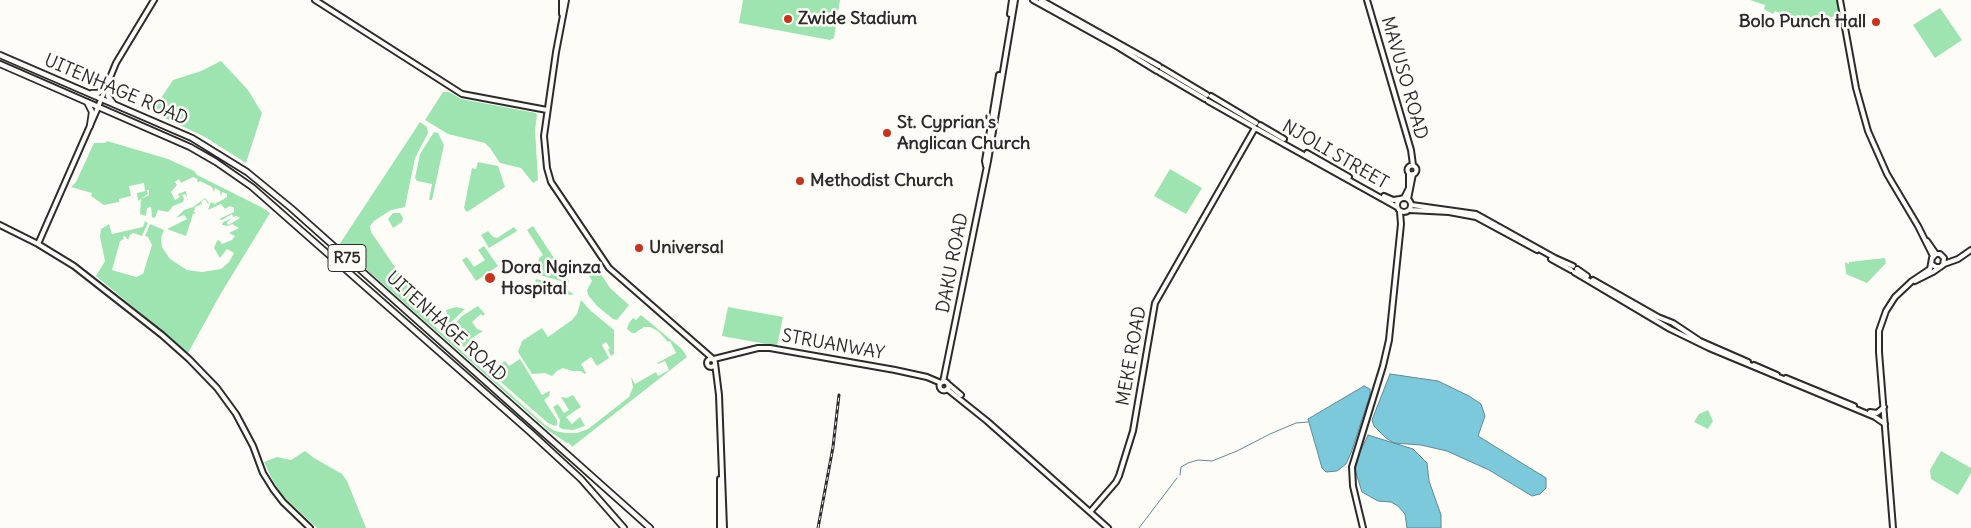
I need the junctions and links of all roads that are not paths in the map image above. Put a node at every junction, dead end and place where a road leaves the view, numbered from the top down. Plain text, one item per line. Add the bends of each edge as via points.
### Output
1 (154, 0) edge
2 (315, 0) edge
3 (562, 0) edge
4 (566, 0) edge
5 (1014, 0) edge
6 (1033, 0) edge
7 (1041, 0) edge
8 (1367, 0) edge
9 (1840, 0) edge
10 (562, 19) junction
11 (0, 55) edge
12 (0, 64) edge
13 (1159, 69) junction
14 (108, 81) junction
15 (106, 87) junction
16 (88, 94) junction
17 (102, 99) junction
18 (86, 102) junction
19 (115, 104) junction
20 (98, 107) junction
21 (547, 110) junction
22 (90, 126) junction
23 (1257, 126) junction
24 (1413, 165) junction
25 (1411, 174) junction
26 (1404, 199) junction
27 (1397, 207) junction
28 (1410, 209) junction
29 (1400, 212) junction
30 (1401, 224) junction
31 (0, 226) edge
32 (38, 244) junction
33 (1969, 251) edge
34 (1934, 255) junction
35 (1944, 258) junction
36 (1932, 264) junction
37 (1944, 264) junction
38 (1940, 268) junction
39 (1908, 284) junction
40 (1672, 326) junction
41 (953, 336) junction
42 (698, 345) junction
43 (1730, 356) junction
44 (707, 361) junction
45 (714, 361) junction
46 (711, 367) junction
47 (945, 376) junction
48 (935, 380) junction
49 (945, 384) junction
50 (718, 386) junction
51 (1884, 407) junction
52 (1874, 414) junction
53 (1884, 417) junction
54 (1885, 424) junction
55 (1090, 512) junction
56 (310, 528) edge
57 (624, 528) edge
58 (650, 528) edge
59 (722, 528) edge
60 (1108, 528) edge
61 (1364, 528) edge
62 (1893, 528) edge

1 - 14 street
2 - 21 street via 456,91 472,97
3 - 10 street
4 - 10 street
5 - 41 street, DAKU ROAD
6 - 13 street, NJOLI STREET
7 - 13 street, NJOLI STREET
8 - 24 street, MAVUSO ROAD
9 - 34 street via 1864,121 1887,174
10 - 21 street
11 - 16 main road, UITENHAGE ROAD / R75
12 - 18 main road, UITENHAGE ROAD / R75
13 - 23 street, NJOLI STREET
14 - 15 street
14 - 19 main road via 108,96
15 - 16 main road via 98,93
15 - 17 street
16 - 17 main road, UITENHAGE ROAD / R75
17 - 19 main road, UITENHAGE ROAD / R75
17 - 20 street
18 - 20 main road, UITENHAGE ROAD / R75
18 - 22 main road via 92,112
19 - 58 main road, UITENHAGE ROAD / R75 via 192,138 255,178
20 - 22 street
20 - 57 main road, UITENHAGE ROAD / R75 via 195,150 257,190 581,478
21 - 42 street via 544,136 547,168 555,189 609,268
22 - 32 street
23 - 26 street, NJOLI STREET via 1392,200
23 - 27 street, NJOLI STREET
23 - 55 street, MEKE ROAD via 1155,303 1133,430 1122,467 1116,482
24 - 25 street, MAVUSO ROAD via 1408,168
24 - 25 street, MAVUSO ROAD via 1417,169
25 - 26 street, MAVUSO ROAD
26 - 27 street, NJOLI STREET via 1398,202
26 - 28 street, NJOLI STREET
27 - 29 street, NJOLI STREET
28 - 29 street, NJOLI STREET
28 - 30 street
28 - 40 street, NJOLI STREET via 1476,214
29 - 30 street
30 - 61 street via 1389,340 1354,456 1352,476
31 - 32 street
32 - 56 street via 74,266 162,335 210,380 239,418 273,489
33 - 35 street
33 - 37 street
34 - 35 street via 1940,254
34 - 36 street
35 - 37 street
36 - 38 street
36 - 39 street via 1930,269
37 - 38 street
38 - 39 street
39 - 51 street via 1892,301 1880,327
40 - 43 street, NJOLI STREET
40 - 43 street
41 - 47 street, DAKU ROAD
41 - 49 street, DAKU ROAD
42 - 44 street
42 - 45 street
43 - 52 street
43 - 54 street
44 - 45 street
44 - 46 street
45 - 46 street
45 - 48 street, STRUANWAY via 758,348 770,348
45 - 50 street
46 - 50 street
47 - 48 street
47 - 49 street, DAKU ROAD
48 - 49 street, STRUANWAY
49 - 55 street, STRUANWAY
50 - 59 street
51 - 52 street
51 - 53 street
52 - 53 street
53 - 54 street
54 - 62 street
55 - 60 street, STRUANWAY

